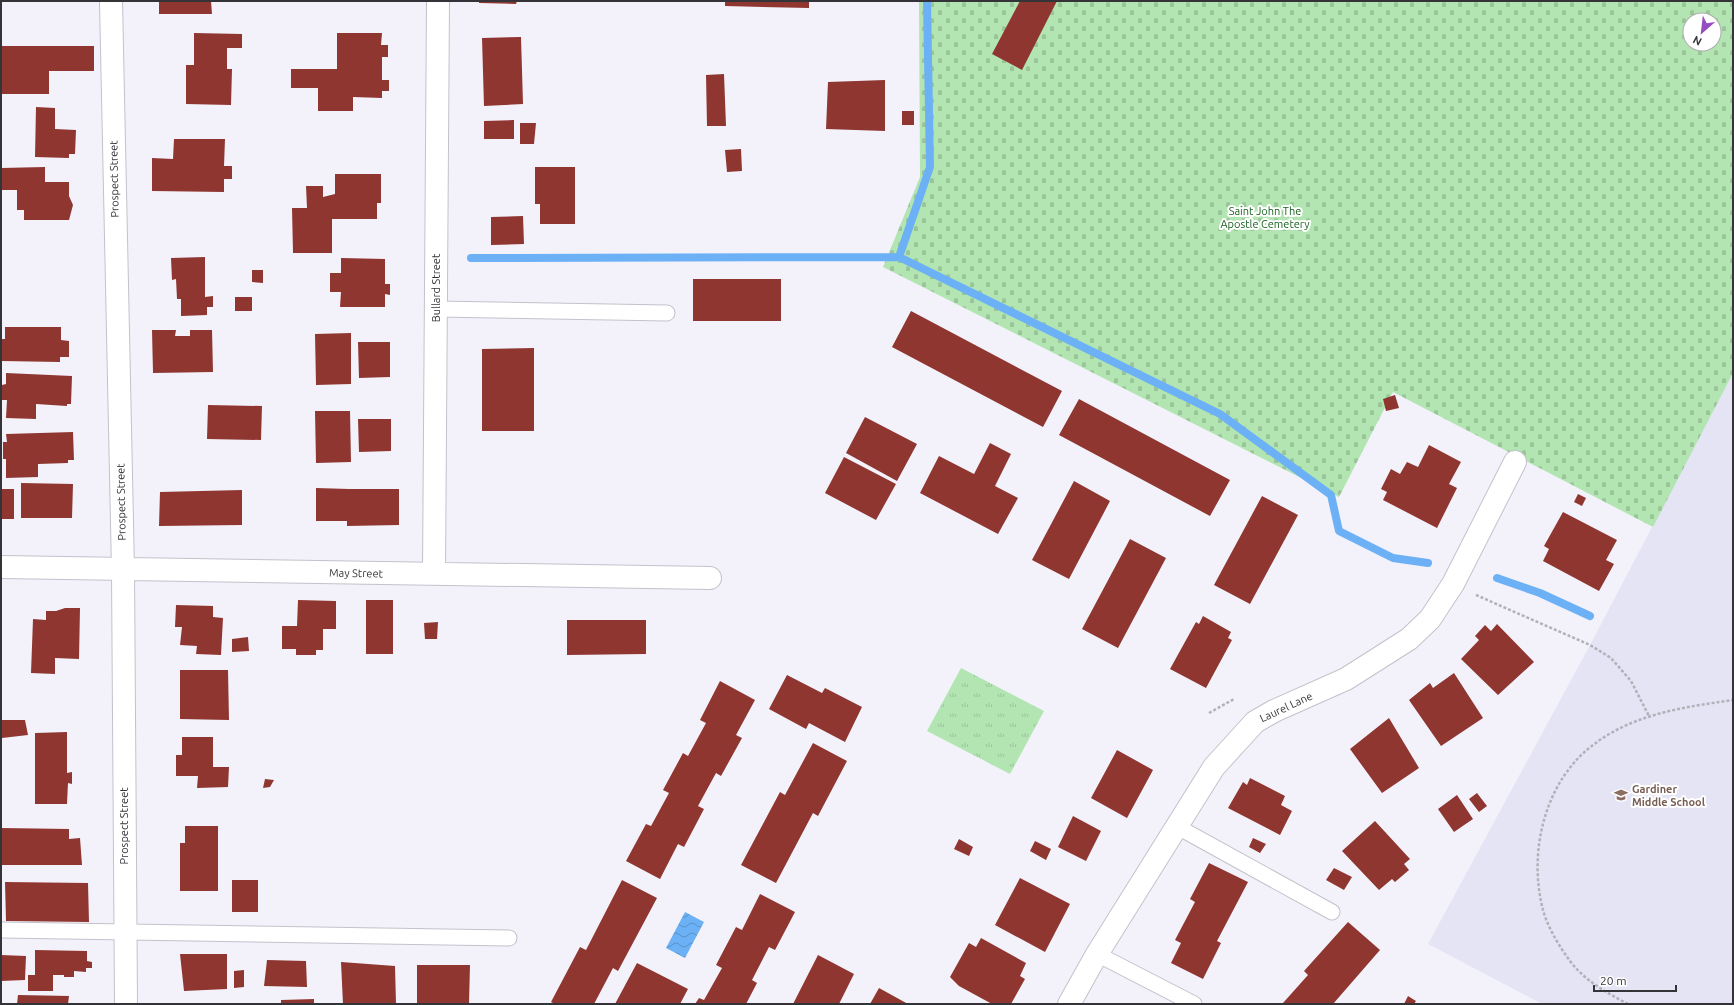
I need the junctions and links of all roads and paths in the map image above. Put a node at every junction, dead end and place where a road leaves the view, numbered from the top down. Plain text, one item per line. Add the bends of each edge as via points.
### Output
1 (111, 1) edge
2 (438, 1) edge
3 (436, 309) junction
4 (667, 312) dead end
5 (1515, 462) dead end
6 (1, 567) edge
7 (123, 570) junction
8 (434, 574) junction
9 (710, 578) dead end
10 (1453, 584) junction
11 (1234, 699) dead end
12 (1733, 700) edge
13 (1209, 713) dead end
14 (1649, 716) junction
15 (1176, 826) junction
16 (1332, 912) dead end
17 (1, 930) edge
18 (126, 930) junction
19 (509, 938) dead end
20 (1097, 954) junction
21 (126, 1004) edge
22 (1069, 1004) edge
23 (1194, 1004) edge
24 (1628, 1004) edge

1 - 7 street, Prospect Street
2 - 3 street, Bullard Street
3 - 4 lane
3 - 8 street, Bullard Street
5 - 10 street, Laurel Lane
6 - 7 street, May Street
7 - 8 street, May Street
7 - 18 street, Prospect Street
8 - 9 street, May Street
10 - 14 path via 1590,645 1611,658 1631,681
10 - 15 street, Laurel Lane via 1430,619 1409,639 1346,679 1255,722 1214,767
11 - 13 path
12 - 14 path
14 - 24 path via 1615,731 1593,745 1575,763 1559,784 1549,805 1538,848 1537,870 1544,911 1556,940 1571,962 1601,990
15 - 16 lane
15 - 20 street, Laurel Lane
17 - 18 lane
18 - 19 lane
18 - 21 street, Prospect Street
20 - 22 street, Laurel Lane
20 - 23 lane

